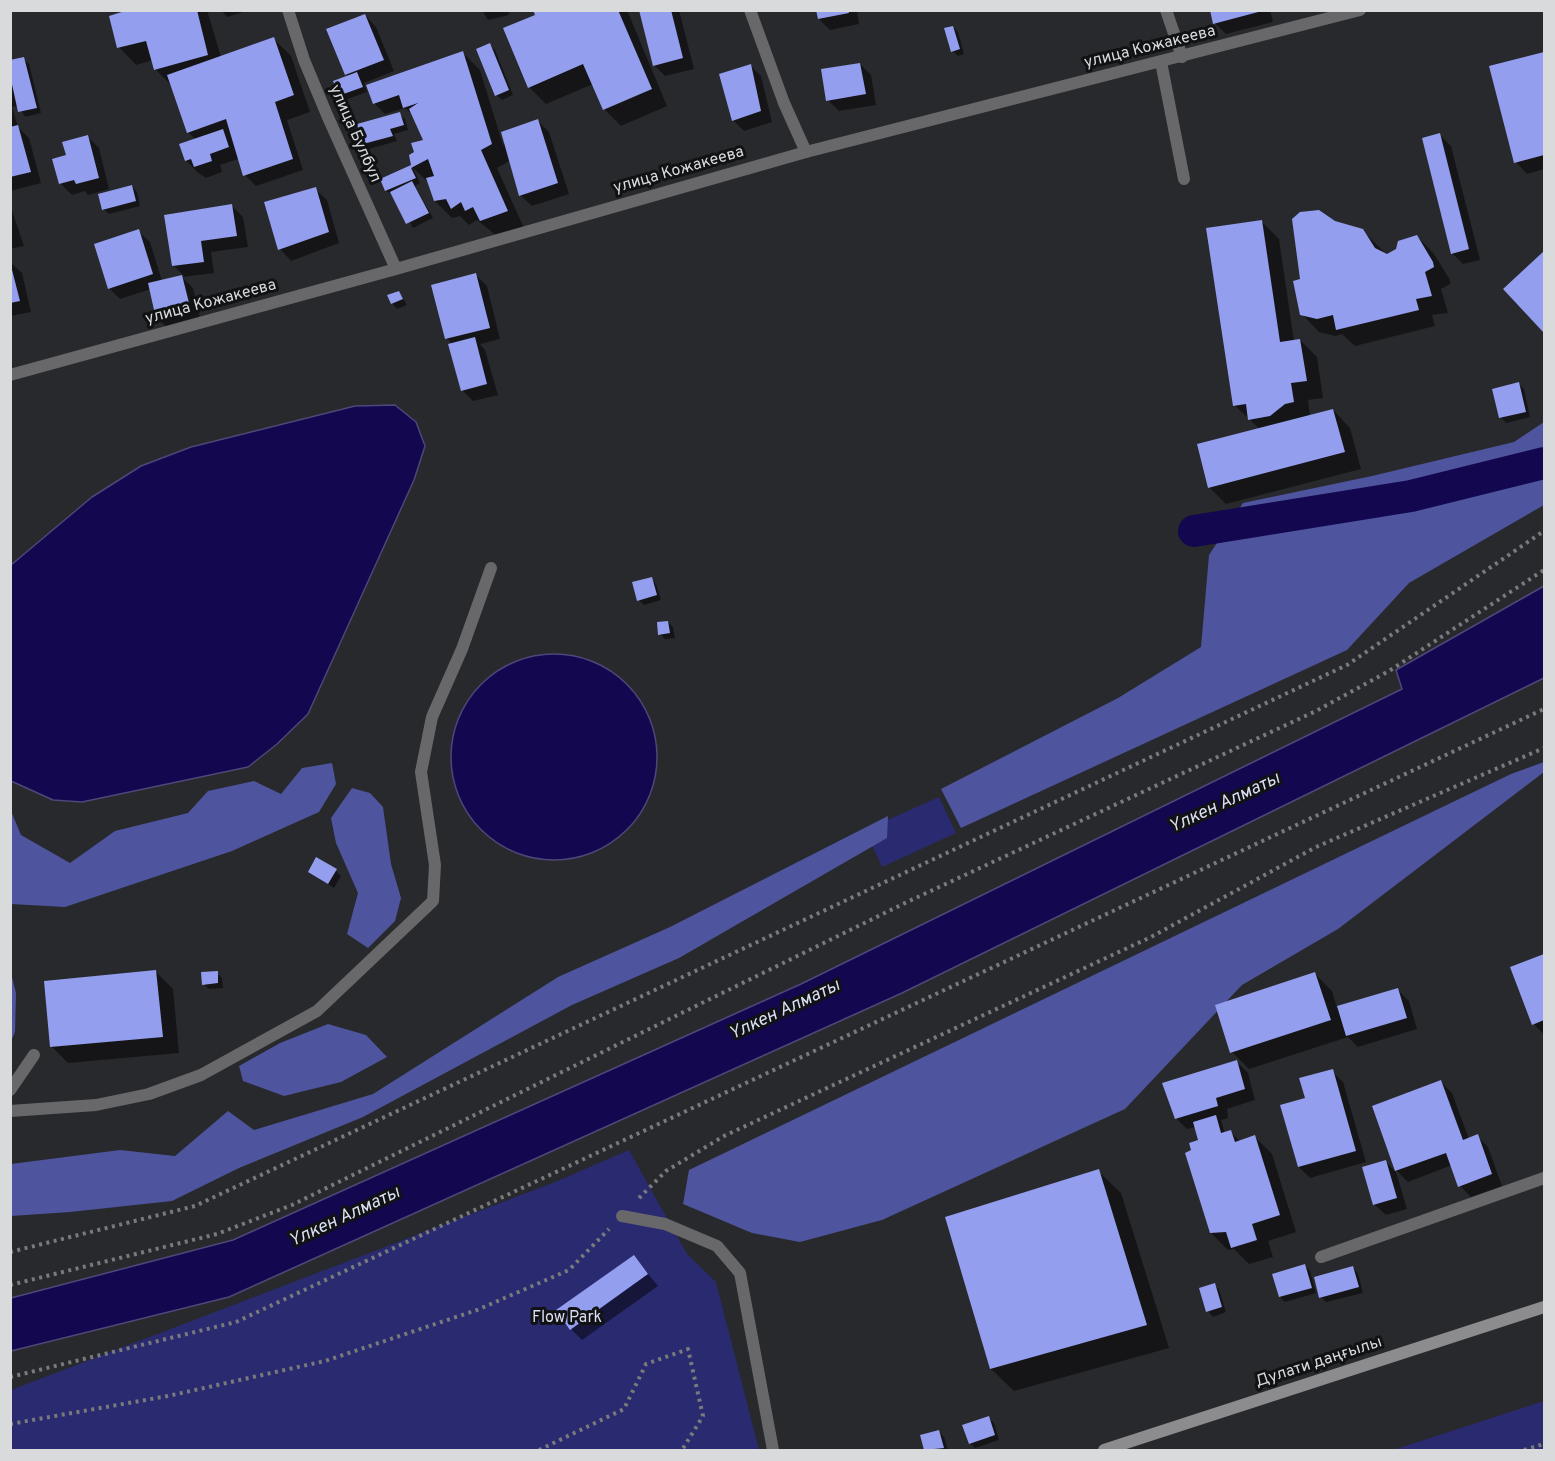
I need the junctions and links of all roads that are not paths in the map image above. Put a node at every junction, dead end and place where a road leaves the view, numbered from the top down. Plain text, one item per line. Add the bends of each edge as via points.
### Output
1 (288, 10) edge
2 (750, 10) edge
3 (1166, 10) edge
4 (1360, 10) edge
5 (1182, 57) junction
6 (1161, 62) junction
7 (806, 152) junction
8 (1184, 179) dead end
9 (396, 269) junction
10 (10, 375) edge
11 (491, 568) dead end
12 (34, 1055) dead end
13 (10, 1090) edge
14 (10, 1111) edge
15 (1545, 1178) edge
16 (622, 1216) road end
17 (1321, 1257) dead end
18 (1545, 1307) edge
19 (773, 1450) edge
20 (1104, 1450) edge

1 - 9 street, улица Булбул via 304,60
2 - 7 street
3 - 5 street
4 - 5 street, улица Кожакеева
5 - 6 street, улица Кожакеева
6 - 7 street, улица Кожакеева
6 - 8 street
7 - 9 street, улица Кожакеева
9 - 10 street, улица Кожакеева
11 - 14 street via 432,717 421,772 435,865 433,901 318,1011 201,1075 149,1094 96,1105
12 - 13 street
15 - 17 street
16 - 19 street via 665,1224 717,1246 740,1273
18 - 20 main road, Дулати даңғылы

